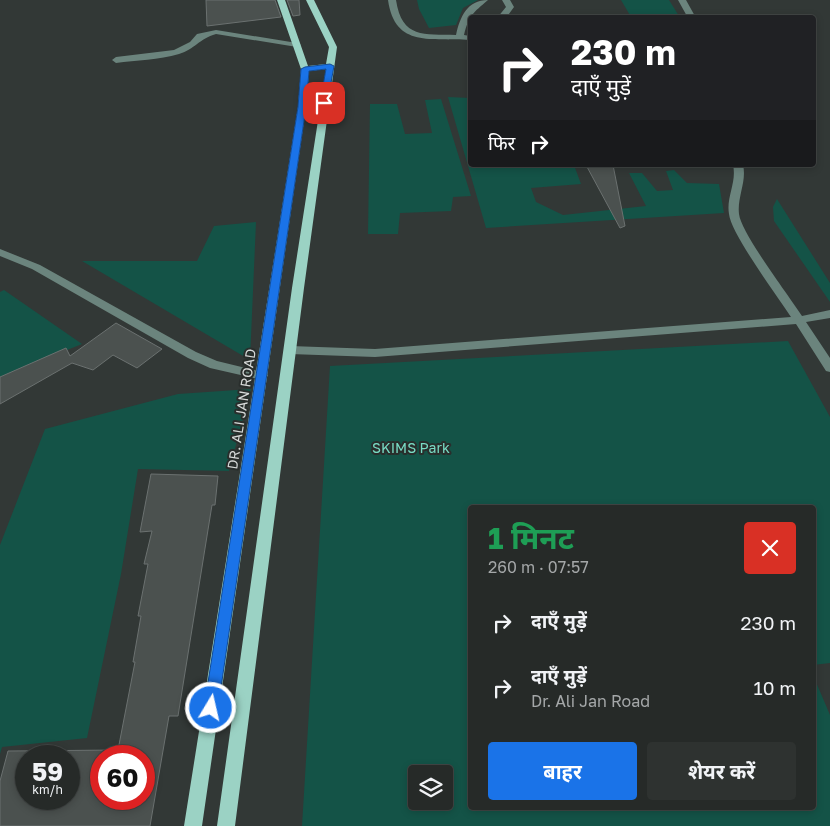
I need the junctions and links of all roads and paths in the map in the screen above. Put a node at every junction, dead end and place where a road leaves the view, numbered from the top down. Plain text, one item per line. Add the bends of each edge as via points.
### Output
1 (281, 0) edge
2 (310, 0) edge
3 (392, 0) edge
4 (484, 0) edge
5 (506, 0) edge
6 (682, 0) edge
7 (503, 15) edge
8 (690, 15) edge
9 (460, 36) junction
10 (468, 38) edge
11 (297, 46) junction
12 (116, 60) dead end
13 (330, 66) junction
14 (305, 69) junction
15 (738, 167) edge
16 (0, 252) edge
17 (830, 314) edge
18 (799, 320) junction
19 (290, 350) junction
20 (830, 368) edge
21 (262, 376) junction
22 (193, 826) edge
23 (226, 826) edge

1 - 11 main road, DR. ALI JAN ROAD
2 - 13 main road via 333,47
3 - 9 street via 397,21 408,33
4 - 9 street via 464,16
5 - 7 street via 510,7
6 - 8 street
9 - 10 street
11 - 12 street via 216,32 200,36 193,44 176,52
11 - 14 main road, DR. ALI JAN ROAD
13 - 14 main road
13 - 19 main road
14 - 21 main road, DR. ALI JAN ROAD
15 - 18 street via 734,216
16 - 21 street via 36,267 214,365
17 - 18 street
18 - 19 street via 375,353
18 - 20 street
19 - 23 main road
21 - 22 main road, DR. ALI JAN ROAD

